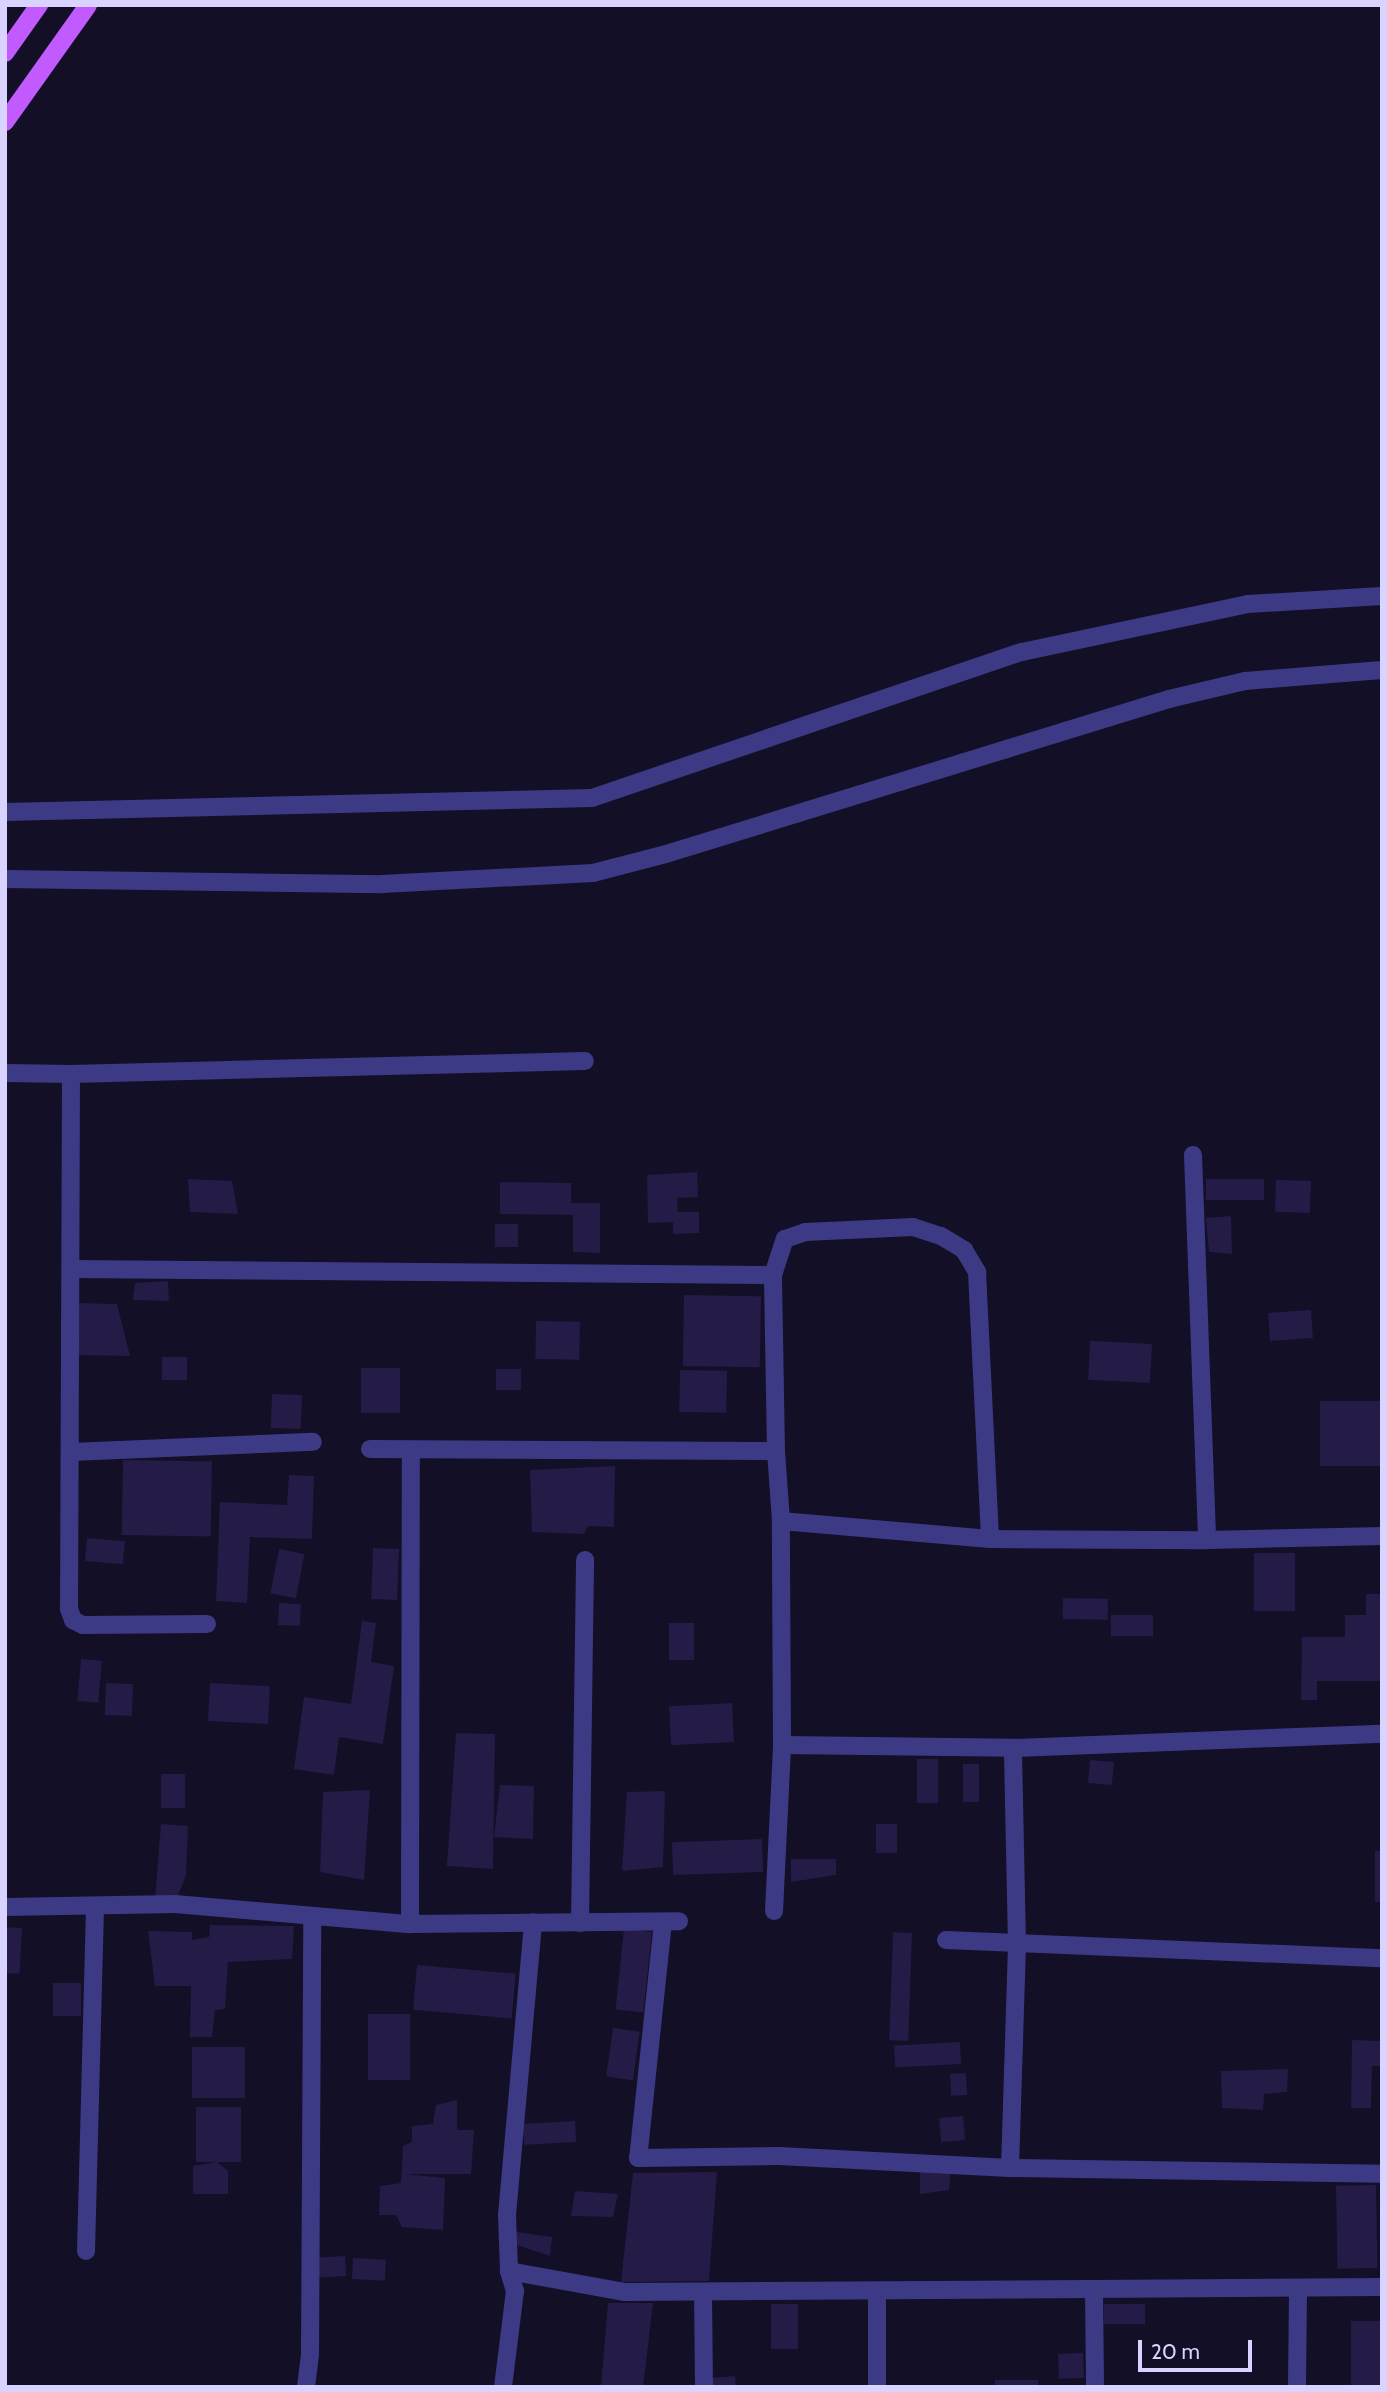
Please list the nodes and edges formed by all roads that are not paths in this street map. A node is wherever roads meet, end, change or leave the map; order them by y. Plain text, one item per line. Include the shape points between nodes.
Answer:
1 (39, 5) edge
2 (88, 5) edge
3 (5, 53) edge
4 (5, 122) edge
5 (1382, 596) edge
6 (1382, 670) edge
7 (5, 812) edge
8 (5, 879) edge
9 (585, 1061) dead end
10 (5, 1073) edge
11 (71, 1074) junction
12 (1193, 1155) dead end
13 (71, 1269) junction
14 (773, 1275) junction
15 (313, 1442) dead end
16 (370, 1449) dead end
17 (411, 1451) junction
18 (776, 1451) junction
19 (71, 1452) junction
20 (780, 1521) junction
21 (1382, 1536) edge
22 (990, 1539) junction
23 (1207, 1540) junction
24 (585, 1560) dead end
25 (207, 1624) dead end
26 (1382, 1734) edge
27 (782, 1745) junction
28 (1013, 1748) junction
29 (94, 1906) junction
30 (5, 1908) edge
31 (774, 1911) dead end
32 (312, 1917) junction
33 (533, 1922) junction
34 (580, 1923) junction
35 (410, 1924) junction
36 (946, 1940) dead end
37 (1017, 1944) junction
38 (1382, 1958) edge
39 (1010, 2168) junction
40 (1382, 2174) edge
41 (86, 2251) dead end
42 (509, 2271) junction
43 (1382, 2287) edge
44 (1298, 2288) junction
45 (1094, 2290) junction
46 (703, 2292) junction
47 (877, 2293) junction
48 (306, 2387) edge
49 (503, 2387) edge
50 (704, 2387) edge
51 (877, 2387) edge
52 (1095, 2387) edge
53 (1297, 2387) edge

1 - 3 main road
2 - 4 main road
5 - 7 street via 1248,604 1021,652 592,798
6 - 8 street via 1245,681 1169,699 593,873 382,884
9 - 11 street
10 - 11 street
11 - 13 street
12 - 23 street
13 - 14 street
13 - 19 street
14 - 18 street
14 - 22 street via 785,1239 805,1232 913,1227 964,1250 977,1272
15 - 19 street
16 - 17 street
17 - 18 street
17 - 35 street
18 - 20 street
19 - 25 street via 69,1609 73,1620 83,1625
20 - 22 street
20 - 27 street
21 - 23 street
22 - 23 street
24 - 34 street
26 - 28 street
27 - 28 street
27 - 31 street
28 - 37 street
29 - 30 street
29 - 32 street via 175,1904
29 - 41 street
32 - 35 street
32 - 48 street via 310,2354
33 - 34 street
33 - 35 street
33 - 42 street via 507,2215
34 - 39 street via 671,1922 638,2158 779,2156
36 - 37 street
37 - 38 street
37 - 39 street
39 - 40 street
42 - 46 street via 625,2292
42 - 49 street via 513,2320
43 - 44 street
44 - 45 street
44 - 53 street
45 - 47 street
45 - 52 street
46 - 47 street
46 - 50 street
47 - 51 street

